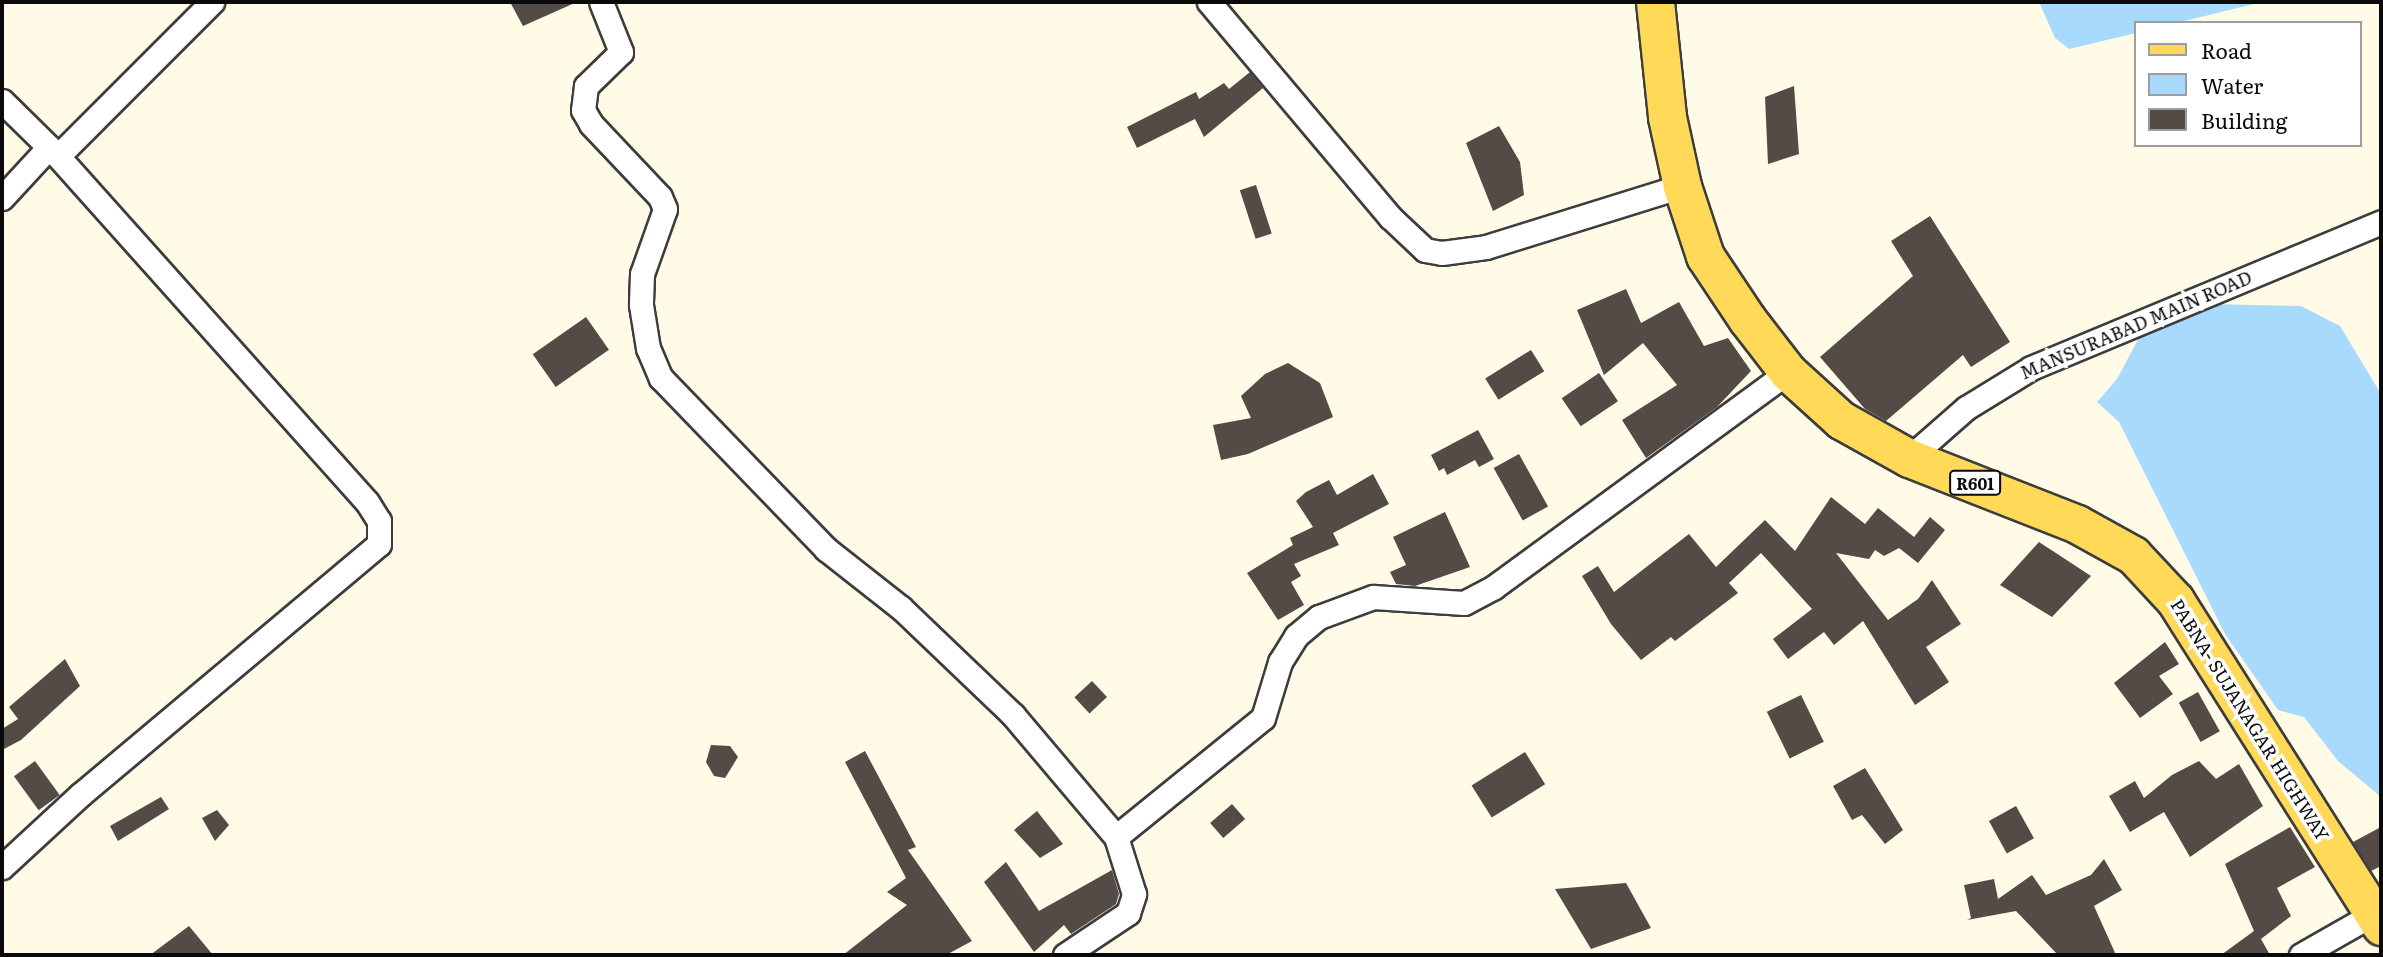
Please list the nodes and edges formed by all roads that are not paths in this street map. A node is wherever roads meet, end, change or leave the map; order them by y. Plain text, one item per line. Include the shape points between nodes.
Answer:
1 (212, 2) edge
2 (601, 2) edge
3 (1209, 2) edge
4 (1655, 2) edge
5 (2, 101) edge
6 (53, 151) junction
7 (1682, 186) junction
8 (2, 198) edge
9 (2381, 222) edge
10 (1788, 372) junction
11 (1909, 458) junction
12 (1116, 837) junction
13 (2, 867) edge
14 (2376, 907) edge
15 (1065, 955) edge
16 (2301, 955) edge

1 - 6 street
2 - 12 street via 621,52 586,86 583,110 660,197 664,209 642,274 641,305 648,348 661,379 826,549 901,608 1013,715
3 - 7 street via 1390,217 1425,250 1486,247
4 - 7 main road, PABNA- SUJANAGAR HIGHWAY / R601 via 1667,117
5 - 6 street
6 - 8 street
6 - 13 street via 367,502 379,521 379,544 80,795
7 - 10 main road, PABNA- SUJANAGAR HIGHWAY / R601 via 1705,256
9 - 11 street, MANSURABAD MAIN ROAD via 2031,368 1966,408
10 - 11 main road, PABNA- SUJANAGAR HIGHWAY / R601 via 1841,420
10 - 12 street via 1464,603 1373,597 1319,617 1296,636 1280,662 1263,718
11 - 14 main road, PABNA- SUJANAGAR HIGHWAY / R601 via 2077,524 2133,555 2175,600
12 - 15 street via 1134,894 1128,913
14 - 16 street

